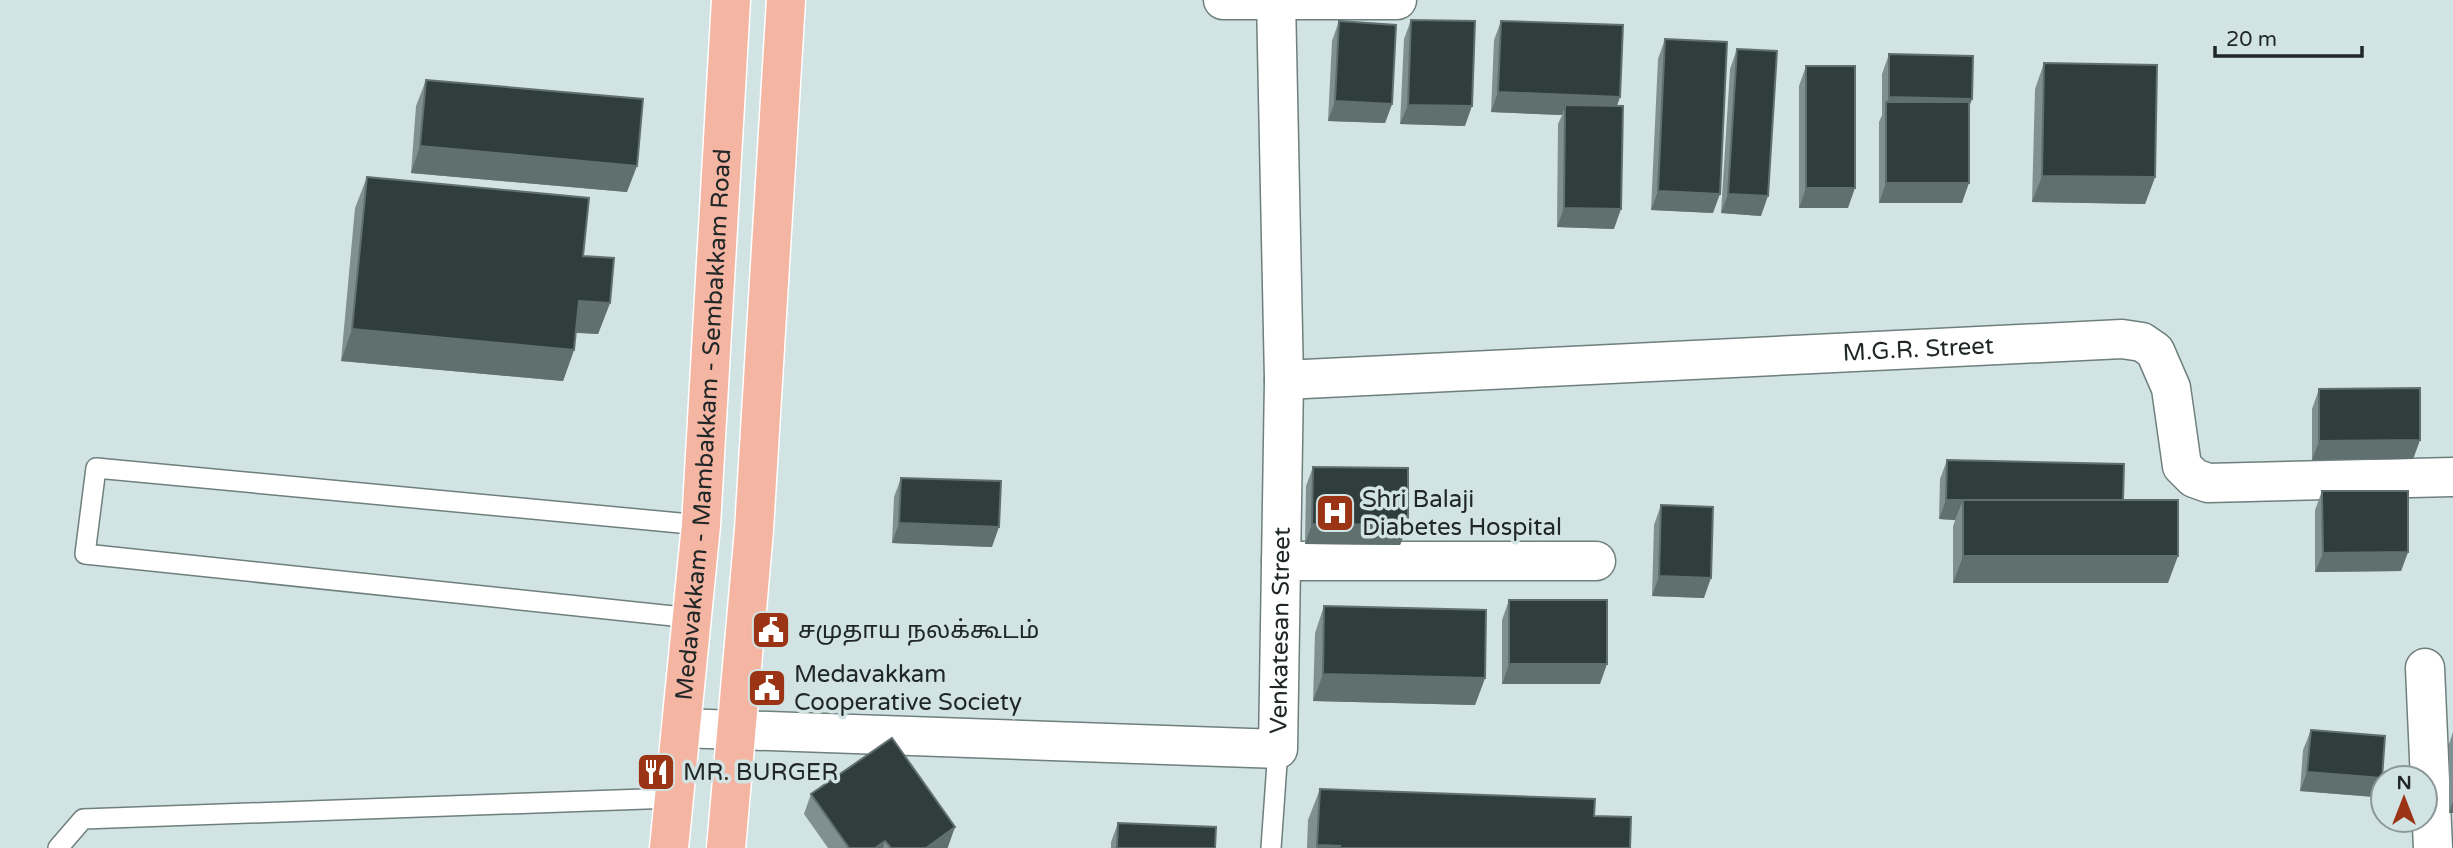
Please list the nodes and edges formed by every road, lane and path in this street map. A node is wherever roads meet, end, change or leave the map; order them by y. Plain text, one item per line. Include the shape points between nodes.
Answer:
1 (732, 0) edge
2 (786, 0) edge
3 (1223, 0) edge
4 (1397, 0) edge
5 (1276, 1) edge
6 (1284, 380) junction
7 (2453, 477) edge
8 (701, 525) junction
9 (1281, 561) junction
10 (1596, 561) dead end
11 (692, 618) junction
12 (2425, 668) dead end
13 (681, 728) junction
14 (737, 730) junction
15 (1279, 749) junction
16 (673, 798) junction
17 (58, 848) edge
18 (668, 848) edge
19 (726, 848) edge
20 (1271, 848) edge
21 (2433, 848) edge

1 - 8 main road, Medavakkam - Mambakkam - Sembakkam Road
2 - 14 main road via 754,530
3 - 5 street
4 - 5 street
5 - 6 street, Venkatesan Street
6 - 7 street, M.G.R. Street via 2122,339 2142,342 2155,351 2171,388 2182,466 2194,478 2208,483
6 - 9 street, Venkatesan Street
8 - 11 main road, Medavakkam - Mambakkam - Sembakkam Road
8 - 11 lane via 96,468 85,554
9 - 10 street
9 - 15 street, Venkatesan Street
11 - 13 main road, Medavakkam - Mambakkam - Sembakkam Road
12 - 21 street
13 - 14 street, Venkatesan Street
13 - 16 main road, Medavakkam - Mambakkam - Sembakkam Road
14 - 15 street, Venkatesan Street
14 - 19 main road
15 - 20 lane
16 - 17 lane via 83,819
16 - 18 main road, Medavakkam - Mambakkam - Sembakkam Road

